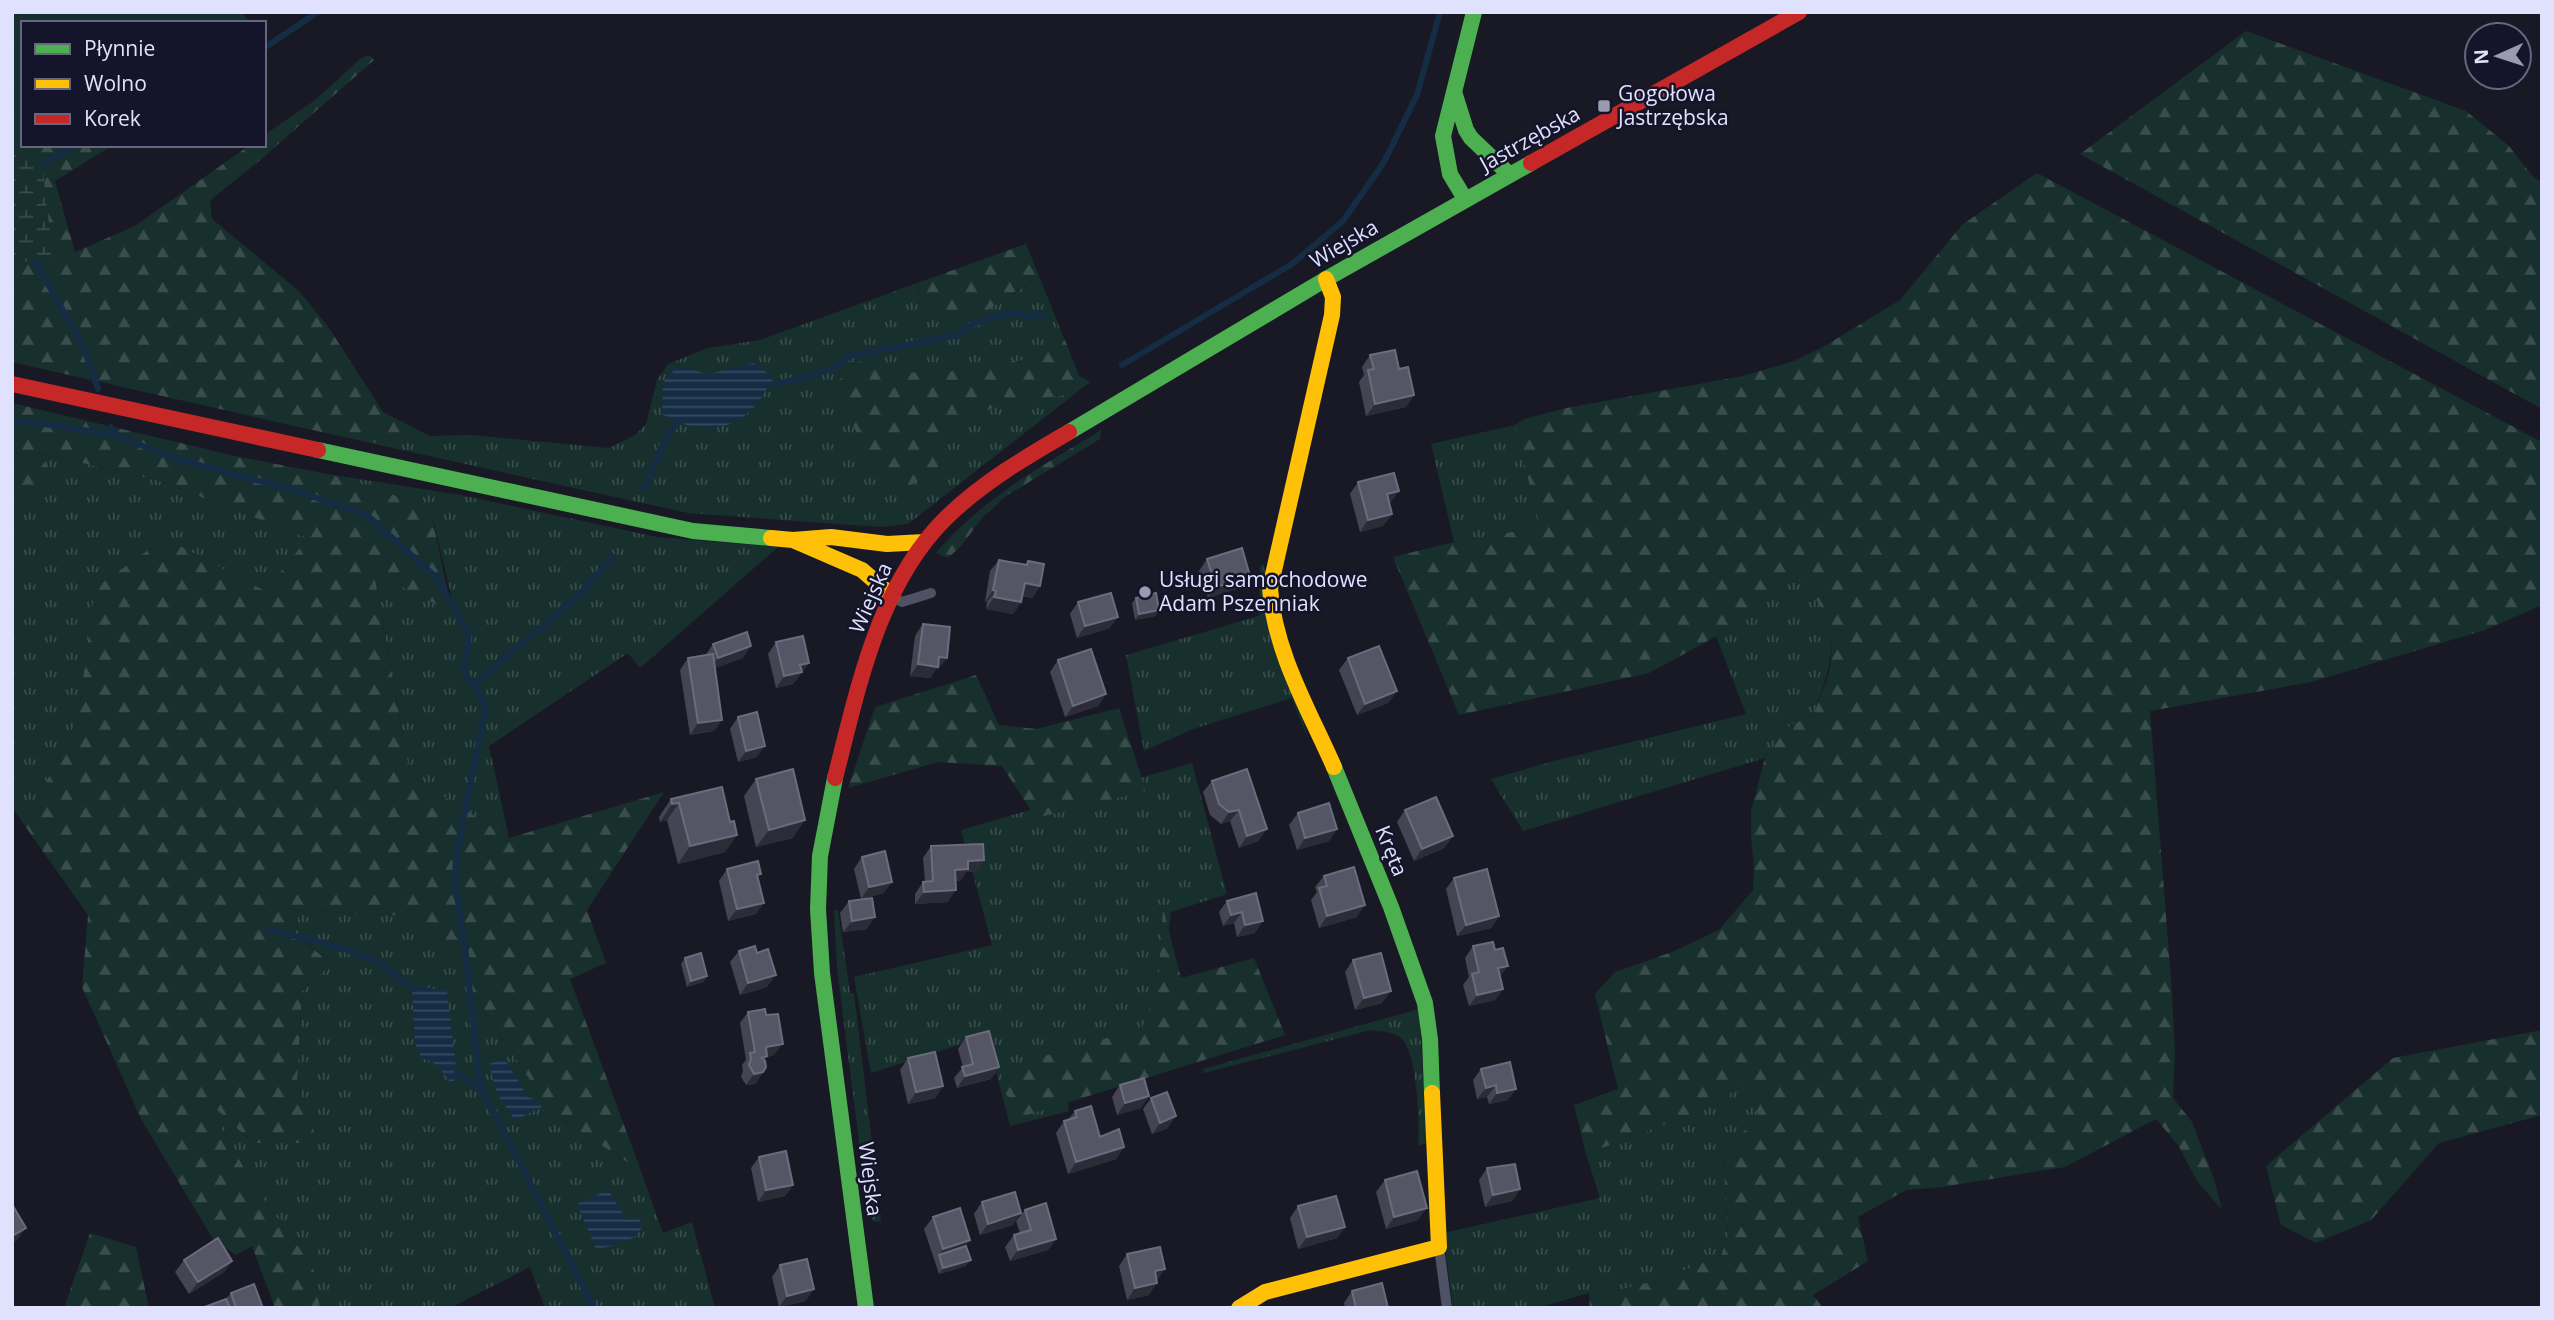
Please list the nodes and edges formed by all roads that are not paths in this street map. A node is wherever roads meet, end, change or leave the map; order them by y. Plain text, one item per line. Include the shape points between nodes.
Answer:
1 (1474, 12) edge
2 (1798, 12) edge
3 (1454, 95) junction
4 (1509, 174) junction
5 (1465, 199) junction
6 (1325, 279) junction
7 (12, 384) edge
8 (793, 540) junction
9 (924, 542) junction
10 (931, 593) dead end
11 (892, 596) junction
12 (1439, 1247) junction
13 (866, 1308) edge
14 (1238, 1308) edge
15 (1447, 1308) edge

1 - 3 street
2 - 4 street, Jastrzębska
3 - 4 street via 1465,130
3 - 5 street via 1443,136 1450,174
4 - 5 street, Jastrzębska
5 - 6 street, Wiejska
6 - 9 street, Wiejska via 1013,465 969,497
6 - 12 street, Kręta via 1333,297 1332,315 1274,565 1271,604 1289,667 1396,919 1425,1003
7 - 8 street via 671,527
8 - 9 street via 831,537 887,544
8 - 11 street via 862,570
9 - 11 street, Wiejska
10 - 11 lane via 902,602
11 - 13 street, Wiejska via 845,739 823,832 818,881 822,973
12 - 14 street via 1265,1292
12 - 15 lane

